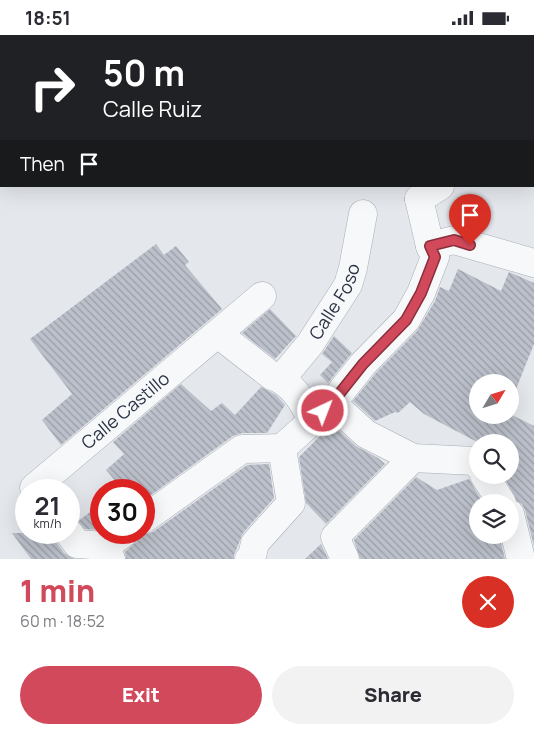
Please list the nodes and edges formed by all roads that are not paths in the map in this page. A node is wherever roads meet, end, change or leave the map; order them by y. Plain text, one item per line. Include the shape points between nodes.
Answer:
1 (428, 191) edge
2 (363, 214) dead end
3 (430, 246) junction
4 (534, 263) edge
5 (262, 296) dead end
6 (218, 334) junction
7 (282, 379) junction
8 (323, 411) junction
9 (282, 449) junction
10 (412, 458) junction
11 (469, 461) edge
12 (47, 479) edge
13 (155, 511) edge
14 (77, 544) edge
15 (517, 544) edge
16 (114, 546) edge
17 (252, 558) edge
18 (345, 559) edge
19 (521, 559) edge

1 - 3 street
2 - 7 street, Calle Foso via 348,285 310,344
3 - 4 street via 454,240
3 - 8 street via 435,257 406,320
5 - 6 street, Calle Castillo
6 - 7 street
6 - 12 street, Calle Castillo
7 - 8 street via 301,398
8 - 9 street
8 - 10 street
9 - 13 street via 242,449
9 - 17 street via 291,503 254,543
10 - 11 street
10 - 18 street via 335,537
14 - 16 street
15 - 19 street

